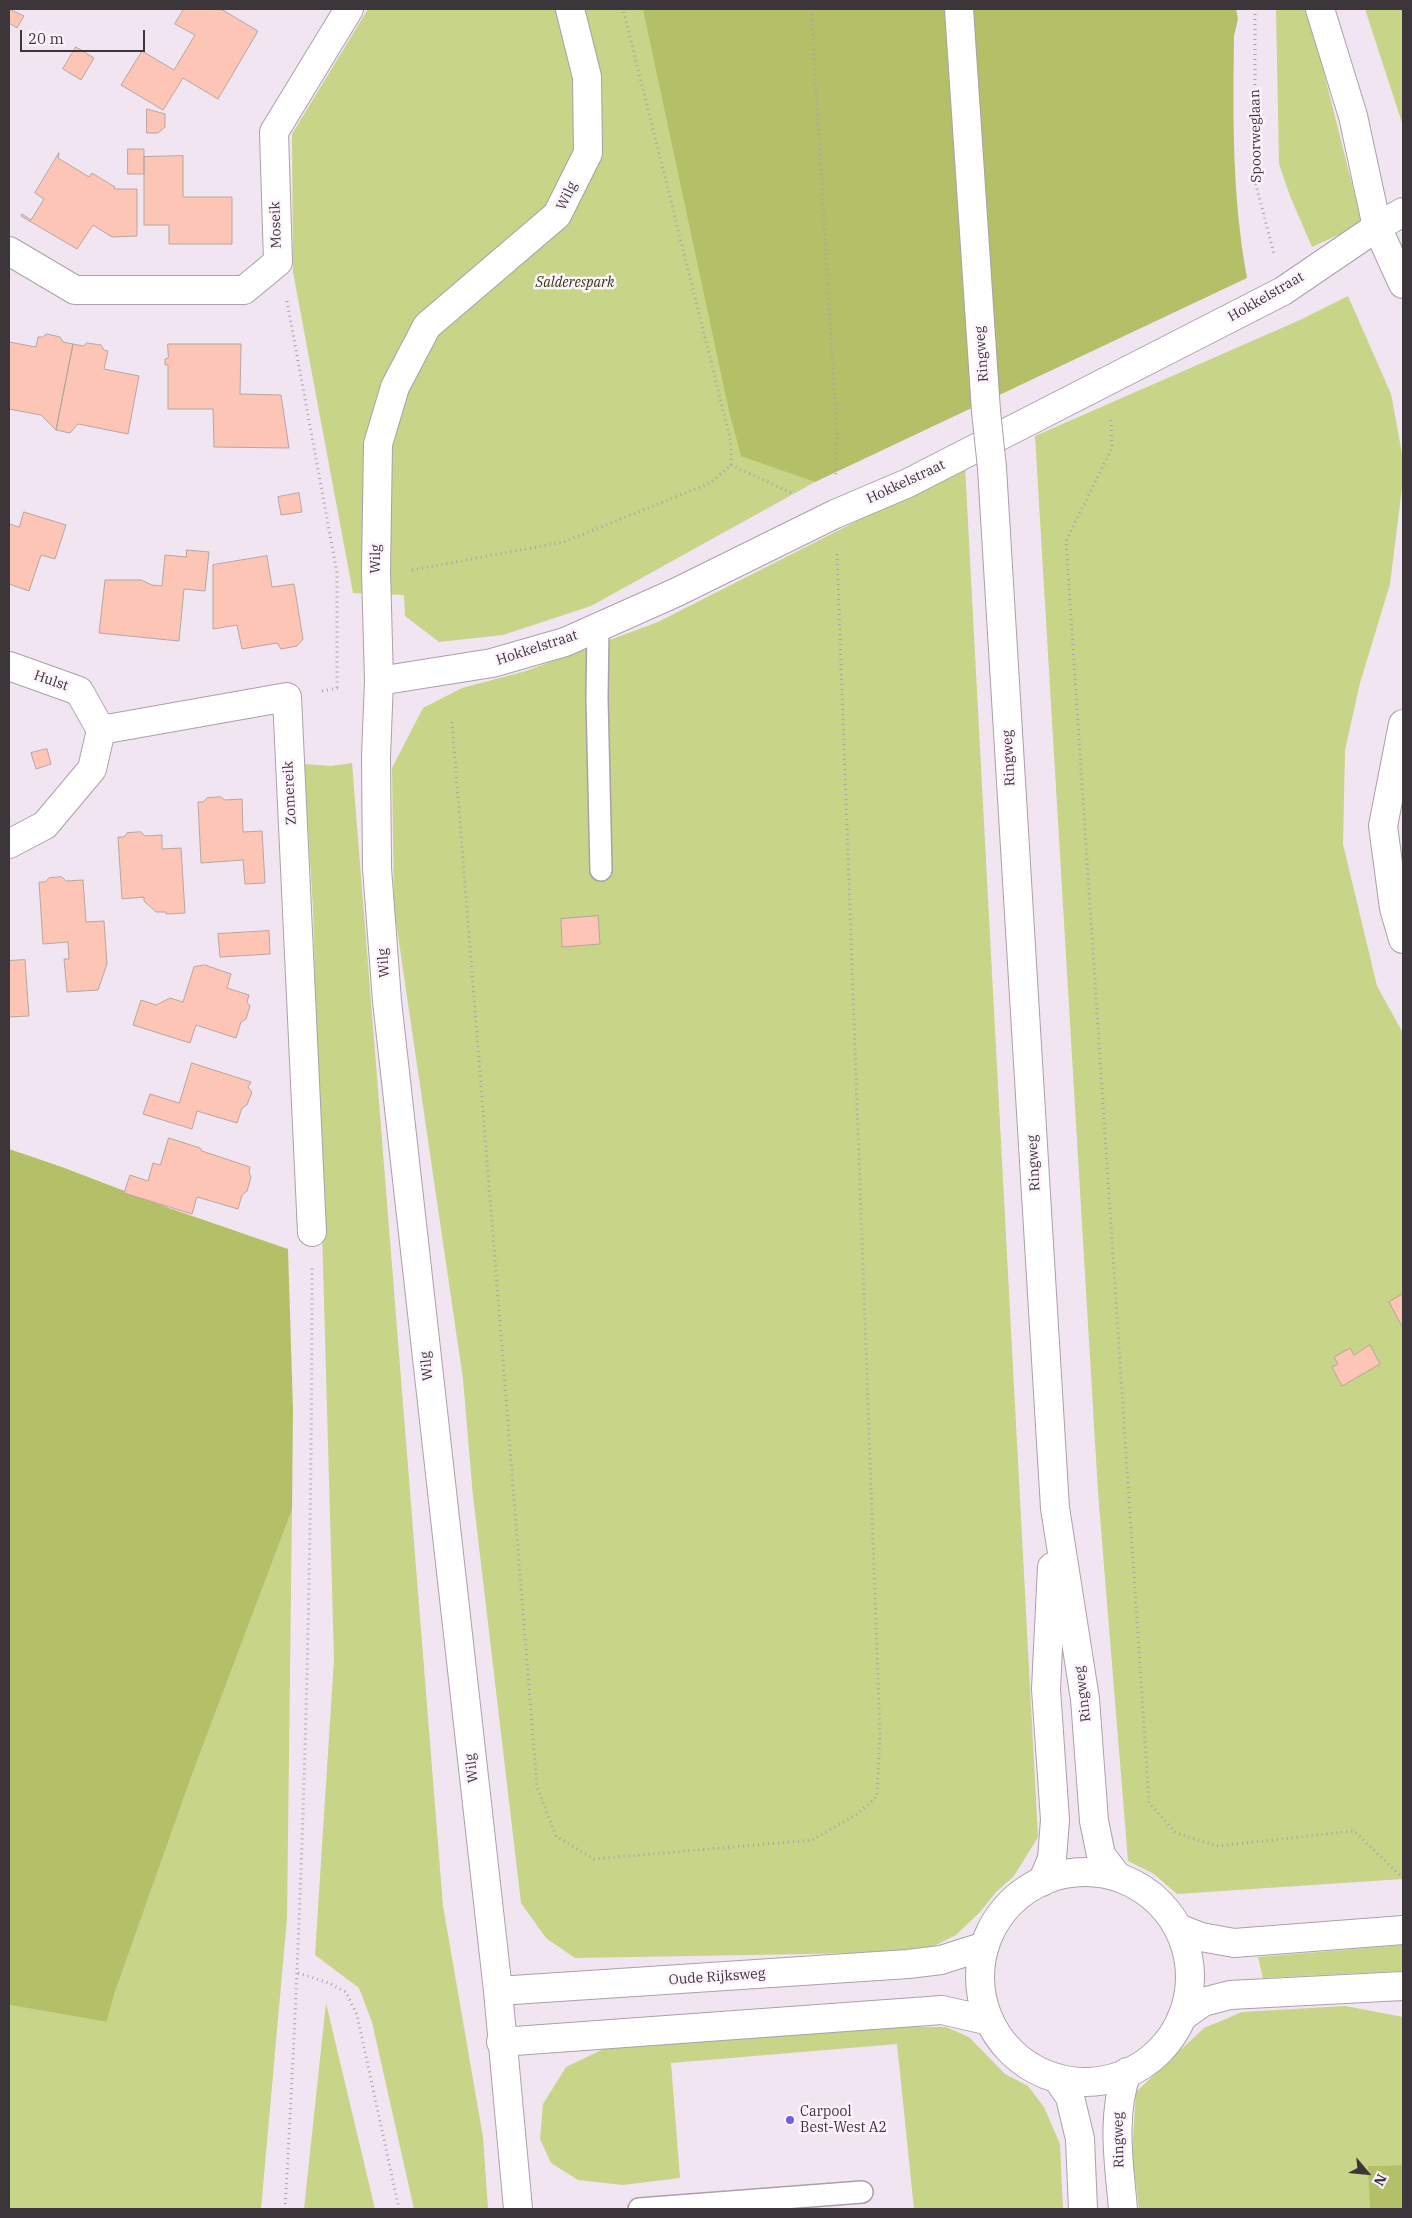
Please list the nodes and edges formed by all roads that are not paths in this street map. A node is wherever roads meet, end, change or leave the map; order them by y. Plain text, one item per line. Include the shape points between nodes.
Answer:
1 (349, 9) edge
2 (570, 9) edge
3 (959, 9) edge
4 (1320, 9) edge
5 (1403, 212) edge
6 (1377, 227) junction
7 (9, 251) edge
8 (1403, 284) edge
9 (598, 627) junction
10 (9, 666) edge
11 (379, 681) junction
12 (1403, 724) edge
13 (101, 730) junction
14 (1400, 762) edge
15 (9, 844) edge
16 (601, 870) dead end
17 (1403, 939) edge
18 (312, 1232) road end
19 (1055, 1508) junction
20 (1117, 1876) junction
21 (1042, 1882) junction
22 (1178, 1928) junction
23 (1403, 1930) edge
24 (985, 1946) junction
25 (1403, 1986) edge
26 (498, 1991) junction
27 (1182, 2018) junction
28 (990, 2021) junction
29 (501, 2042) junction
30 (1127, 2072) junction
31 (1057, 2078) junction
32 (862, 2192) dead end
33 (518, 2209) edge
34 (639, 2209) edge
35 (1083, 2209) edge
36 (1122, 2209) edge

1 - 7 main road, Moseik via 274,132 278,262 244,290 75,290
2 - 11 main road, Wilg via 587,77 588,153 557,215 428,326 395,386 378,444 376,571
3 - 19 main road, Ringweg, bridge via 992,468
4 - 6 main road via 1353,116
5 - 6 main road, Hokkelstraat
6 - 8 main road
6 - 9 main road, Hokkelstraat via 1283,291 1095,388 908,483 835,514
9 - 11 main road, Hokkelstraat via 565,642 492,663
9 - 16 lane
10 - 13 main road, Hulst via 78,691
11 - 26 main road, Wilg via 377,868 387,1001
12 - 14 main road
13 - 15 main road via 92,769 45,825
13 - 18 main road, Zomereik via 287,697
14 - 17 main road via 1383,826 1394,908
19 - 20 main road, Ringweg via 1085,1700 1094,1821 1101,1855
19 - 21 main road, Ringweg via 1046,1689 1056,1820 1052,1859
20 - 21 main road via 1092,1871 1068,1872
20 - 22 main road via 1138,1886 1162,1906
21 - 24 main road via 1012,1902 994,1924
22 - 23 main road via 1201,1937 1234,1943
22 - 27 main road via 1187,1958 1189,1987
24 - 26 main road, Oude Rijksweg via 941,1960 908,1964
24 - 28 main road via 979,1972 980,1996
25 - 27 main road via 1230,1995 1203,2002
26 - 29 main road
27 - 30 main road via 1168,2042 1147,2062
28 - 29 main road via 971,2015 933,2011
28 - 31 main road via 999,2037 1017,2055
29 - 33 main road
30 - 31 main road via 1099,2081 1077,2083
30 - 36 main road, Ringweg via 1120,2092 1117,2131
31 - 35 main road via 1070,2097 1080,2139
32 - 34 lane

